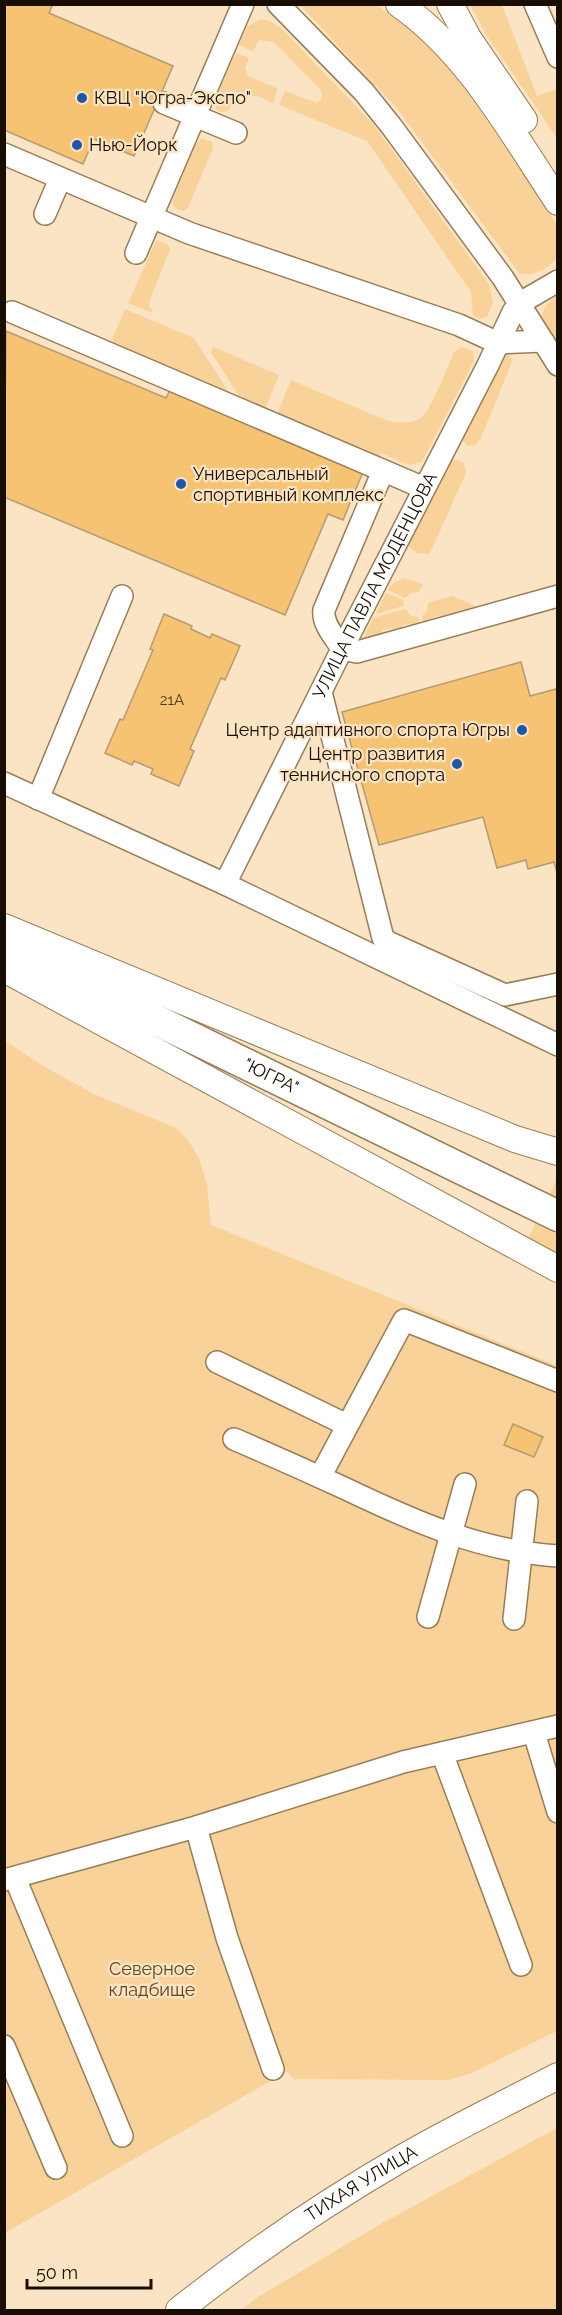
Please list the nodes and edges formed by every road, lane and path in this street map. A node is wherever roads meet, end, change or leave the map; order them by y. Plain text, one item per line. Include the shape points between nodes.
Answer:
1 (243, 4) edge
2 (278, 4) edge
3 (399, 4) edge
4 (450, 4) edge
5 (535, 4) edge
6 (558, 57) edge
7 (164, 103) dead end
8 (195, 116) junction
9 (236, 133) dead end
10 (4, 154) edge
11 (558, 170) edge
12 (60, 178) junction
13 (558, 202) edge
14 (45, 214) dead end
15 (152, 217) junction
16 (136, 253) dead end
17 (558, 281) edge
18 (520, 303) junction
19 (12, 312) dead end
20 (533, 341) junction
21 (498, 343) junction
22 (558, 365) edge
23 (383, 471) junction
24 (424, 488) junction
25 (123, 596) dead end
26 (558, 596) edge
27 (342, 649) junction
28 (321, 692) junction
29 (295, 743) junction
30 (334, 747) junction
31 (4, 783) edge
32 (38, 799) junction
33 (225, 884) junction
34 (4, 927) edge
35 (4, 946) edge
36 (4, 969) edge
37 (558, 984) edge
38 (558, 1045) edge
39 (558, 1152) edge
40 (547, 1211) edge
41 (558, 1269) edge
42 (217, 1362) dead end
43 (558, 1381) edge
44 (347, 1425) junction
45 (234, 1439) dead end
46 (320, 1477) junction
47 (465, 1484) dead end
48 (527, 1501) dead end
49 (451, 1535) junction
50 (521, 1552) junction
51 (558, 1556) edge
52 (428, 1617) dead end
53 (514, 1619) dead end
54 (558, 1726) edge
55 (534, 1733) junction
56 (442, 1753) junction
57 (558, 1812) edge
58 (196, 1827) junction
59 (10, 1879) edge
60 (521, 1965) dead end
61 (4, 2046) edge
62 (273, 2069) dead end
63 (558, 2076) edge
64 (122, 2136) dead end
65 (56, 2168) dead end
66 (179, 2310) edge

1 - 8 street
2 - 18 street via 375,105
3 - 13 main road via 430,28 466,68
4 - 11 main road via 468,38
5 - 6 street
7 - 8 street
8 - 9 street
8 - 15 street
10 - 12 street
12 - 14 street
12 - 15 street
15 - 16 street
15 - 21 street
17 - 18 street, УЛИЦА ПАВЛА МОДЕНЦОВА
18 - 20 street
18 - 21 street, УЛИЦА ПАВЛА МОДЕНЦОВА
19 - 23 street
20 - 21 street
20 - 22 street
21 - 24 street, УЛИЦА ПАВЛА МОДЕНЦОВА
23 - 24 street
23 - 27 street via 324,610 326,623
24 - 27 street, УЛИЦА ПАВЛА МОДЕНЦОВА
25 - 32 street
26 - 27 street via 357,652
27 - 28 street, УЛИЦА ПАВЛА МОДЕНЦОВА
28 - 29 street, УЛИЦА ПАВЛА МОДЕНЦОВА
28 - 30 street
29 - 30 street via 316,737
29 - 33 street, УЛИЦА ПАВЛА МОДЕНЦОВА
30 - 37 street via 383,938 505,995
31 - 32 street
32 - 33 street
33 - 38 street
34 - 39 main road via 515,1139
35 - 40 highway, "ЮГРА"
36 - 41 main road
42 - 44 street
43 - 44 street via 404,1320
44 - 46 street
45 - 46 street
46 - 49 street
47 - 49 street
48 - 50 street
49 - 50 street
49 - 52 street
50 - 51 street
50 - 53 street
54 - 55 street
55 - 56 street
55 - 57 street
56 - 58 street
56 - 60 street
58 - 59 street
58 - 62 street via 227,1938
59 - 64 street
61 - 65 street
63 - 66 main road, ТИХАЯ УЛИЦА via 342,2194

